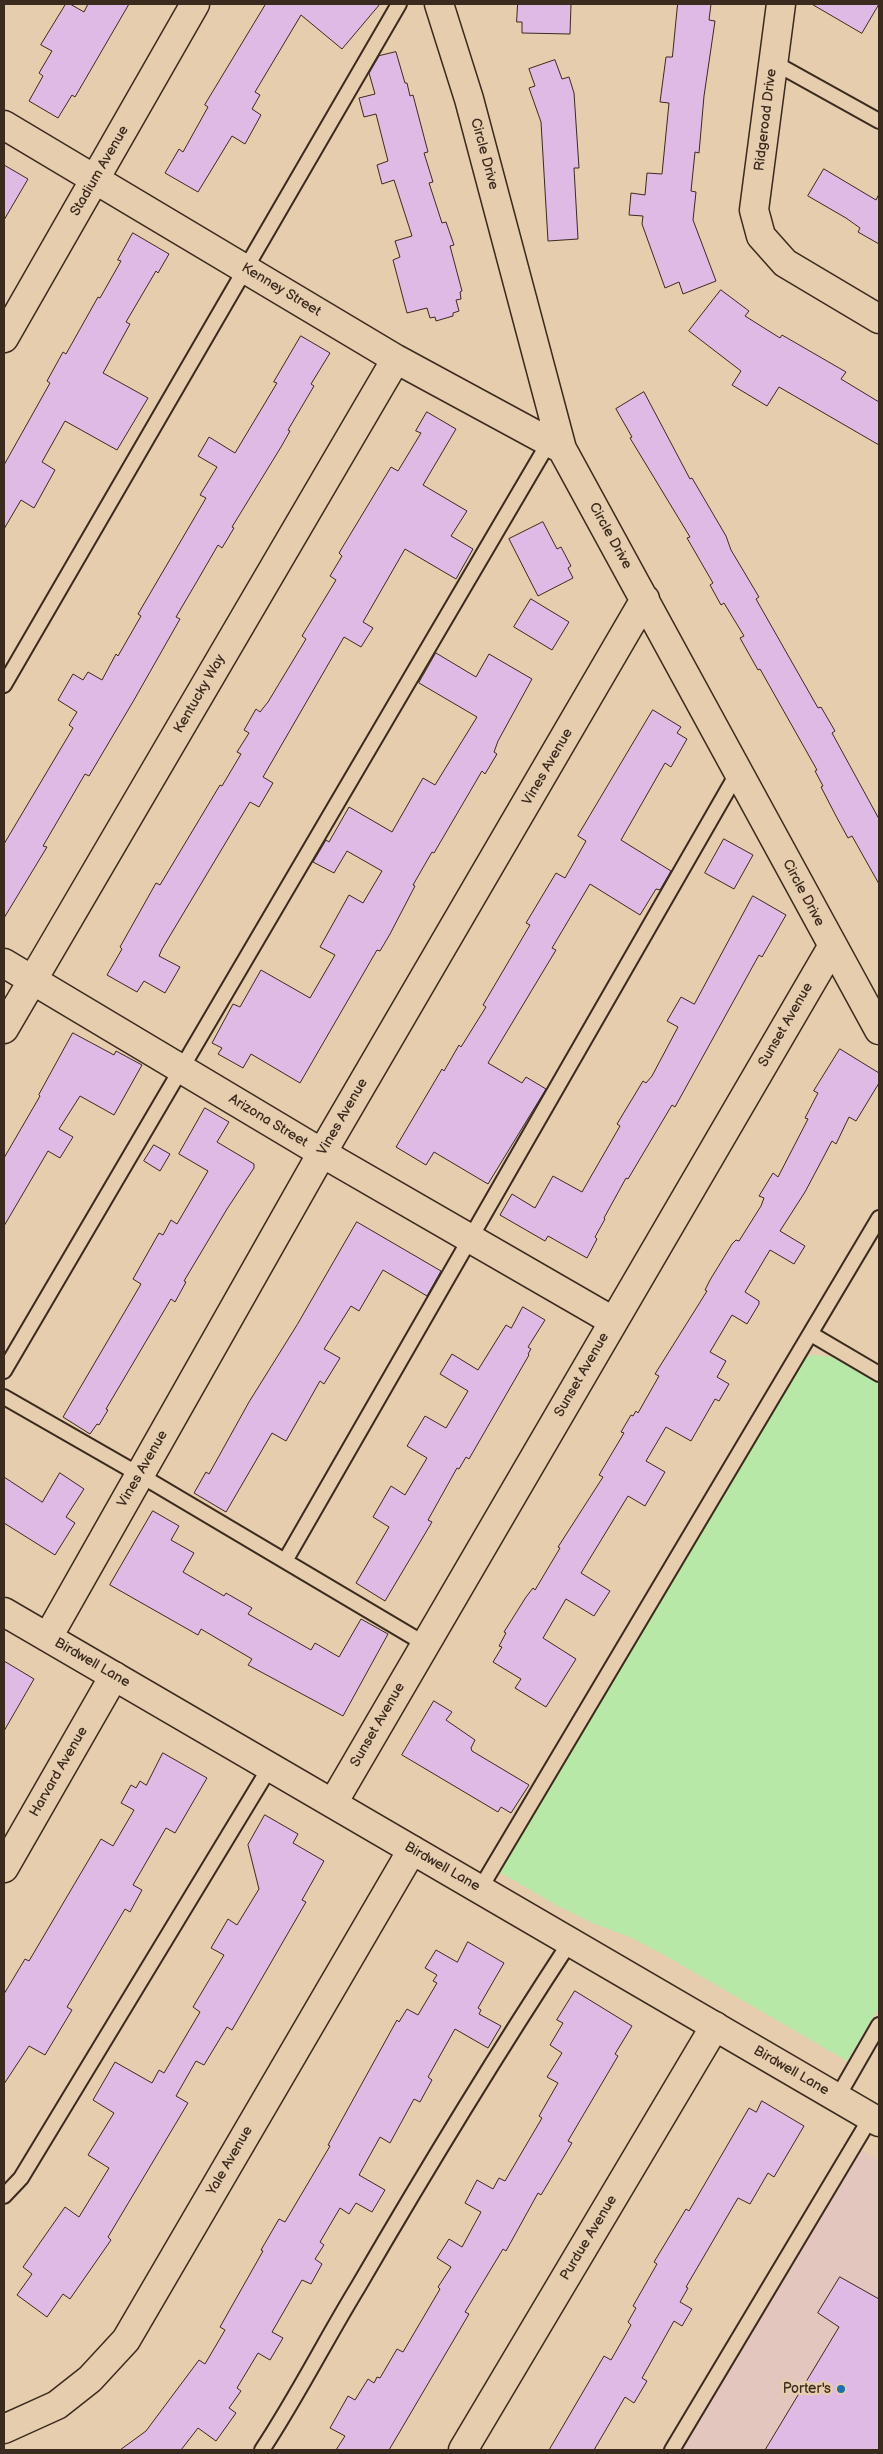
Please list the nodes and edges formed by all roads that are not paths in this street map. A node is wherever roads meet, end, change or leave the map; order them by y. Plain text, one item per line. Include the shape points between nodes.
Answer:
1 (195, 4) edge
2 (399, 4) edge
3 (439, 4) edge
4 (781, 4) edge
5 (774, 62) junction
6 (879, 121) edge
7 (4, 125) edge
8 (96, 178) junction
9 (245, 268) junction
10 (879, 319) edge
11 (4, 338) edge
12 (396, 359) junction
13 (556, 446) junction
14 (645, 599) junction
15 (4, 685) edge
16 (738, 772) junction
17 (832, 947) junction
18 (4, 964) edge
19 (32, 980) junction
20 (4, 1029) edge
21 (879, 1030) edge
22 (181, 1069) junction
23 (322, 1153) junction
24 (879, 1218) edge
25 (470, 1238) junction
26 (613, 1321) junction
27 (810, 1334) junction
28 (4, 1371) edge
29 (879, 1374) edge
30 (4, 1397) edge
31 (140, 1475) junction
32 (285, 1561) junction
33 (4, 1612) edge
34 (48, 1637) junction
35 (425, 1644) junction
36 (114, 1676) junction
37 (270, 1767) junction
38 (332, 1803) junction
39 (412, 1850) junction
40 (4, 1868) edge
41 (480, 1889) junction
42 (570, 1942) junction
43 (879, 2025) edge
44 (715, 2026) junction
45 (837, 2098) junction
46 (875, 2120) edge
47 (4, 2196) edge
48 (4, 2429) edge
49 (262, 2450) edge
50 (463, 2450) edge
51 (672, 2450) edge

1 - 8 street, Stadium Avenue
2 - 9 lane
3 - 13 street, Circle Drive via 469,99
4 - 5 street, Ridgeroad Drive
5 - 6 lane
5 - 10 street, Ridgeroad Drive via 754,210 761,236 785,263
7 - 8 street, Kenney Street
8 - 9 street, Kenney Street
8 - 11 street, Stadium Avenue
9 - 12 street, Kenney Street
9 - 15 lane
12 - 13 street, Kenney Street
12 - 19 street, Kentucky Way
13 - 14 street, Circle Drive
13 - 22 lane
14 - 16 street, Circle Drive
14 - 23 street, Vines Avenue
16 - 17 street, Circle Drive
16 - 25 lane
17 - 21 street, Circle Drive
17 - 26 street, Sunset Avenue
18 - 19 street, Arizona Street
19 - 20 street, Kentucky Way
19 - 22 street, Arizona Street
22 - 23 street, Arizona Street
22 - 28 lane
23 - 25 street, Arizona Street
23 - 31 street, Vines Avenue
24 - 27 lane
25 - 26 street, Arizona Street
25 - 32 lane
26 - 35 street, Sunset Avenue
27 - 29 lane
27 - 41 lane
30 - 31 lane
31 - 32 lane
31 - 34 street, Vines Avenue
32 - 35 lane
33 - 34 street, Birdwell Lane
34 - 36 street, Birdwell Lane
35 - 38 street, Sunset Avenue
36 - 37 street, Birdwell Lane
36 - 40 street, Harvard Avenue
37 - 38 street, Birdwell Lane
37 - 47 lane via 21,2178
38 - 39 street, Birdwell Lane
39 - 41 street, Birdwell Lane
39 - 48 street, Yale Avenue via 126,2340 90,2379 57,2405
41 - 42 street, Birdwell Lane
42 - 44 street, Birdwell Lane
42 - 49 lane via 431,2163 289,2410
43 - 45 lane
44 - 45 street, Birdwell Lane
44 - 50 street, Purdue Avenue
45 - 46 street, Birdwell Lane
46 - 51 lane

